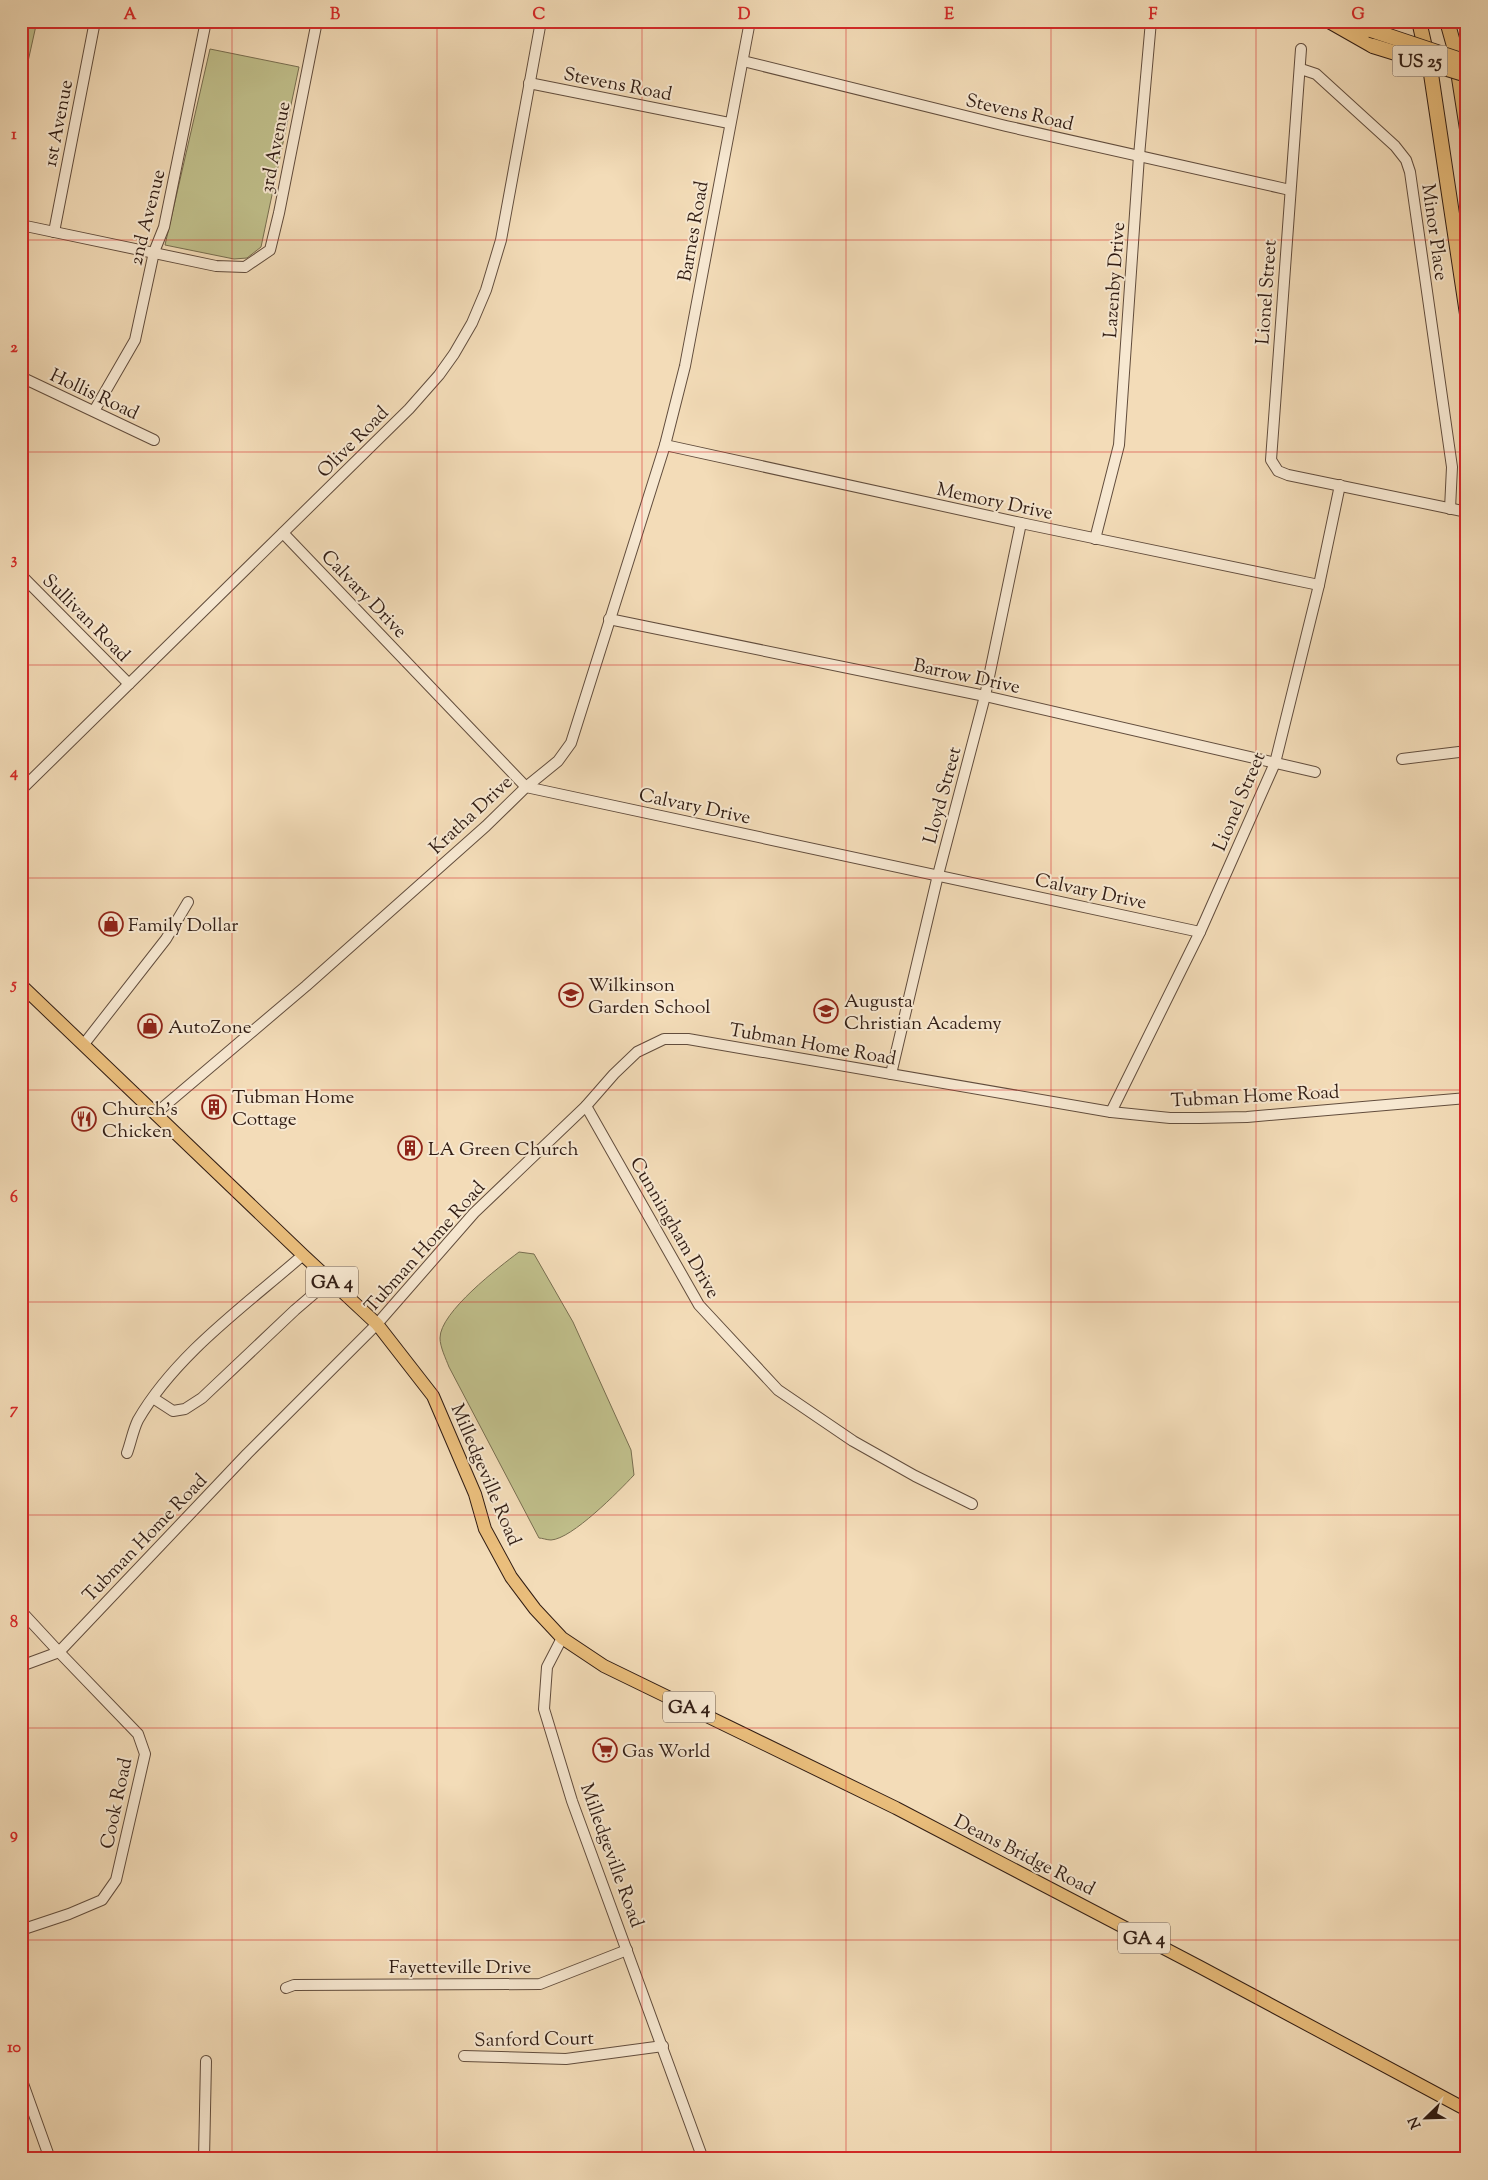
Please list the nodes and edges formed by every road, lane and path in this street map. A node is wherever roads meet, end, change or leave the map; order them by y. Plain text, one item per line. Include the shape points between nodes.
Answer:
1 (95, 21) edge
2 (206, 21) edge
3 (316, 21) edge
4 (541, 21) edge
5 (750, 21) edge
6 (1151, 21) edge
7 (1329, 21) edge
8 (1354, 21) edge
9 (1419, 21) edge
10 (1448, 21) edge
11 (1301, 49) dead end
12 (743, 61) junction
13 (1467, 62) edge
14 (1301, 70) junction
15 (1467, 76) edge
16 (530, 84) junction
17 (729, 123) junction
18 (1467, 129) edge
19 (1139, 156) junction
20 (1290, 190) junction
21 (21, 225) edge
22 (54, 232) junction
23 (154, 252) junction
24 (1467, 314) edge
25 (21, 377) edge
26 (94, 411) junction
27 (154, 440) dead end
28 (665, 446) junction
29 (1340, 485) junction
30 (1450, 509) junction
31 (1467, 512) edge
32 (1021, 523) junction
33 (283, 533) junction
34 (1095, 539) junction
35 (21, 575) edge
36 (1319, 585) junction
37 (609, 620) junction
38 (129, 684) junction
39 (985, 696) junction
40 (1467, 751) edge
41 (1402, 759) dead end
42 (1275, 763) junction
43 (1315, 772) dead end
44 (526, 786) junction
45 (21, 790) edge
46 (938, 875) junction
47 (188, 902) dead end
48 (1200, 932) junction
49 (21, 985) edge
50 (84, 1044) junction
51 (891, 1074) junction
52 (1467, 1098) edge
53 (586, 1106) junction
54 (1112, 1112) junction
55 (155, 1114) junction
56 (303, 1255) junction
57 (330, 1280) junction
58 (377, 1324) junction
59 (153, 1398) junction
60 (127, 1453) dead end
61 (972, 1504) dead end
62 (21, 1611) edge
63 (562, 1638) junction
64 (59, 1652) junction
65 (21, 1666) edge
66 (21, 1930) edge
67 (628, 1950) junction
68 (286, 1988) dead end
69 (663, 2046) junction
70 (464, 2056) dead end
71 (206, 2061) dead end
72 (21, 2078) edge
73 (1467, 2110) edge
74 (50, 2159) edge
75 (204, 2159) edge
76 (703, 2159) edge

1 - 22 street, 1st Avenue
2 - 23 street, 2nd Avenue via 164,227
3 - 23 street, 3rd Avenue via 270,250 245,267 216,266
4 - 16 street, Olive Road
5 - 12 street, Barnes Road
6 - 19 street, Lazenby Drive
7 - 15 highway, US 25, bridge via 1373,46
8 - 13 highway, bridge via 1371,30
9 - 24 highway
10 - 18 highway
11 - 14 street, Lionel Street
12 - 17 street, Barnes Road
12 - 19 street, Stevens Road
14 - 20 street, Lionel Street
14 - 30 street, Minor Place via 1316,74 1395,146 1406,160 1452,467
16 - 17 street, Stevens Road
16 - 33 street, Olive Road via 501,240 472,323 425,391
17 - 28 street, Barnes Road via 685,366
19 - 20 street, Stevens Road
19 - 34 street, Lazenby Drive via 1119,444
20 - 29 street, Lionel Street via 1271,460 1282,473
21 - 22 street
22 - 23 street
23 - 26 street, 2nd Avenue via 136,340
25 - 26 street, Hollis Road
26 - 27 street, Hollis Road
28 - 32 street, Memory Drive
28 - 37 street, Kratha Drive
29 - 30 street, Lionel Street
29 - 36 street, Lionel Street
30 - 31 street, Lionel Street
32 - 34 street, Memory Drive
32 - 39 street, Lloyd Street
33 - 38 street, Olive Road
33 - 44 street, Calvary Drive
34 - 36 street, Memory Drive
35 - 38 street, Sullivan Road
36 - 42 street, Lionel Street
37 - 39 street, Barrow Drive
37 - 44 street, Kratha Drive via 570,743 558,761
38 - 45 street, Olive Road
39 - 42 street, Barrow Drive
39 - 46 street, Lloyd Street
40 - 41 street
42 - 43 street, Barrow Drive
42 - 48 street, Lionel Street
44 - 46 street, Calvary Drive
44 - 55 street, Kratha Drive via 486,826 313,979
46 - 48 street, Calvary Drive
46 - 51 street, Lloyd Street
47 - 50 street via 166,939
48 - 54 street, Lionel Street
49 - 50 main road, Milledgeville Road / GA 4
50 - 55 main road, Milledgeville Road / GA 4
51 - 53 street, Tubman Home Road via 688,1039 664,1039 637,1052
51 - 54 street, Tubman Home Road
52 - 54 street, Tubman Home Road via 1257,1116 1170,1118
53 - 58 street, Tubman Home Road via 474,1213
53 - 61 street, Cunningham Drive via 699,1305 778,1390 852,1441
55 - 56 main road, Milledgeville Road / GA 4
56 - 57 main road, Milledgeville Road / GA 4
56 - 59 street via 207,1338 172,1372
57 - 58 main road, Milledgeville Road / GA 4
57 - 59 street via 185,1409 173,1411
58 - 63 main road, Milledgeville Road / GA 4 via 434,1396 475,1494 485,1528 512,1577
58 - 64 street, Tubman Home Road
59 - 60 street via 137,1422
62 - 64 street, Cook Road
63 - 67 street, Milledgeville Road via 547,1667 544,1709 572,1802
63 - 73 main road, Deans Bridge Road / GA 4 via 604,1666 896,1808
64 - 65 street, Tubman Home Road
64 - 66 street, Cook Road via 138,1734 145,1754 116,1880 102,1900
67 - 68 street, Fayetteville Drive via 540,1984 294,1985
67 - 69 street, Milledgeville Road
69 - 70 street, Sanford Court via 566,2059
69 - 76 street, Milledgeville Road
71 - 75 street
72 - 74 street

